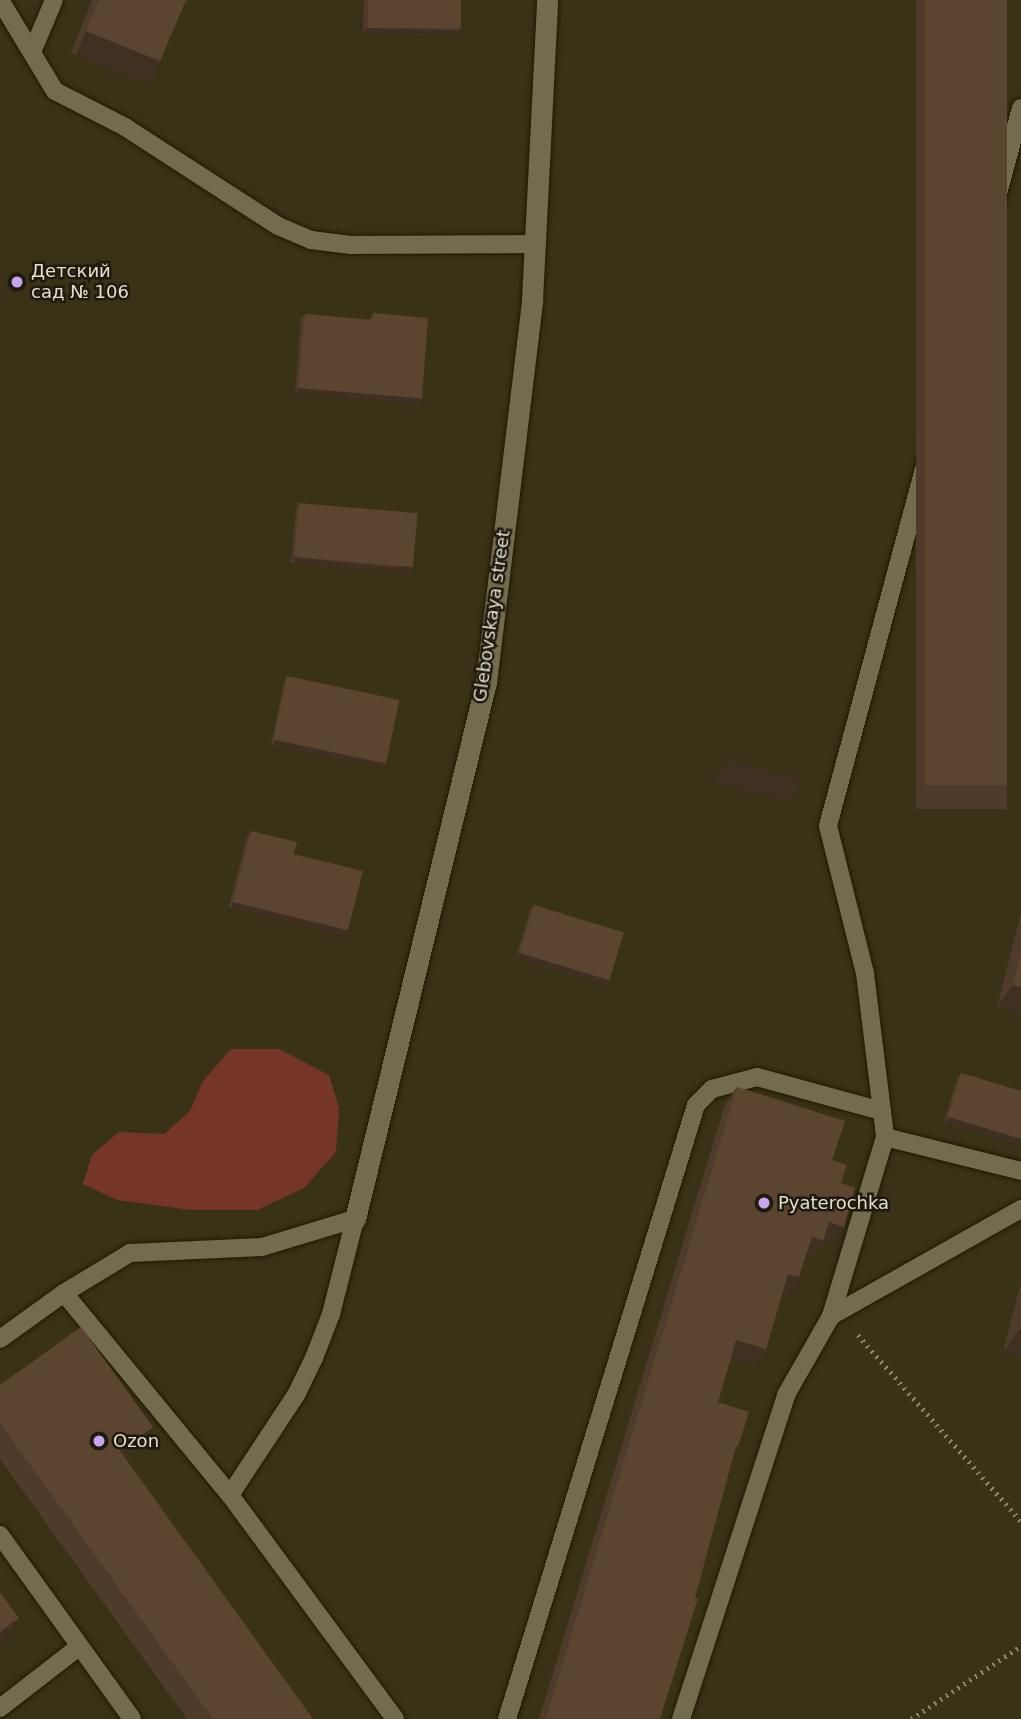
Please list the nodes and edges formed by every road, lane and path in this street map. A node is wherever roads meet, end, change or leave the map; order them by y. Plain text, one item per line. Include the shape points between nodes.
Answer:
1 (1, 0) edge
2 (54, 0) edge
3 (548, 0) edge
4 (32, 52) junction
5 (1021, 108) edge
6 (535, 244) junction
7 (881, 1111) junction
8 (885, 1137) junction
9 (1021, 1171) edge
10 (1021, 1209) edge
11 (355, 1219) junction
12 (64, 1293) junction
13 (831, 1316) junction
14 (0, 1339) edge
15 (230, 1495) junction
16 (1021, 1521) edge
17 (0, 1535) edge
18 (80, 1646) junction
19 (1021, 1646) edge
20 (0, 1708) edge
21 (132, 1719) edge
22 (395, 1719) edge
23 (507, 1719) edge
24 (681, 1719) edge
25 (911, 1719) edge

1 - 4 lane
2 - 4 lane
3 - 6 street, Glebovskaya street
4 - 6 lane via 55,91 137,134 248,209 311,240 351,245
5 - 7 lane via 828,826 864,973
6 - 11 street, Glebovskaya street via 486,682
7 - 8 lane
7 - 23 lane via 757,1077 712,1089 696,1105
8 - 9 lane
8 - 13 lane
10 - 13 lane
11 - 12 lane via 262,1247 130,1253
11 - 15 lane via 331,1314 314,1358 296,1395
12 - 14 lane
12 - 15 lane
13 - 16 path via 862,1338
13 - 24 lane via 786,1395
15 - 22 lane
17 - 18 lane
18 - 20 lane
18 - 21 lane
19 - 25 path

